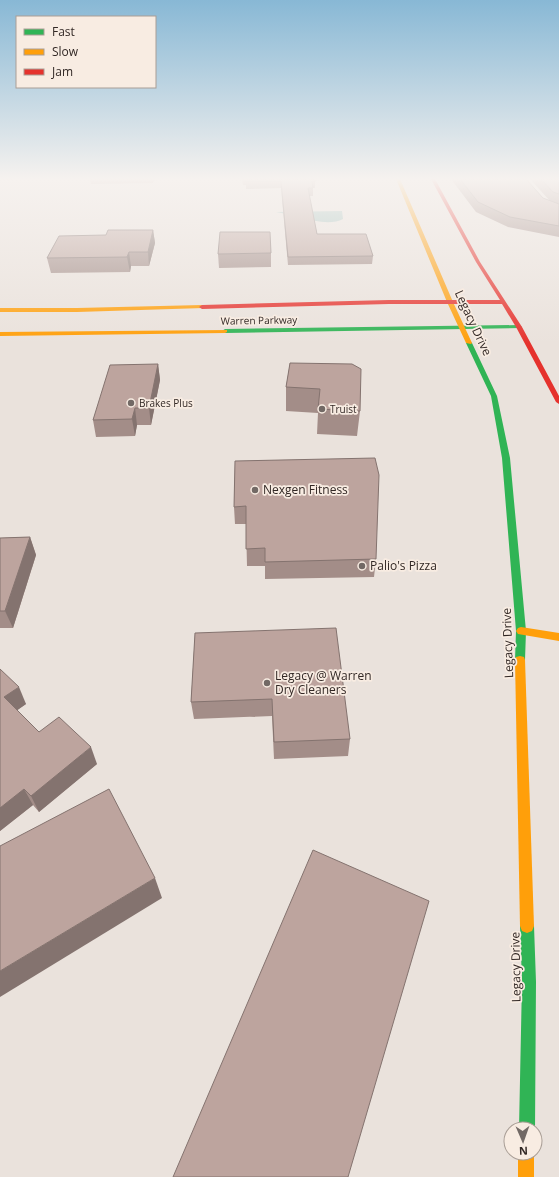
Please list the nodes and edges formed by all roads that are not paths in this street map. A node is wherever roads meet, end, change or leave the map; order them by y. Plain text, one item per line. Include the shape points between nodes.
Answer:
1 (421, 234) edge
2 (463, 234) edge
3 (450, 302) junction
4 (503, 302) junction
5 (0, 310) edge
6 (77, 310) junction
7 (519, 327) junction
8 (461, 328) junction
9 (64, 333) junction
10 (0, 334) edge
11 (559, 402) edge
12 (521, 631) junction
13 (559, 638) edge
14 (527, 1121) edge
15 (526, 1161) edge
16 (526, 1177) edge

1 - 3 main road, Legacy Drive
2 - 4 main road
3 - 4 main road, Warren Parkway
3 - 6 main road, Warren Parkway
3 - 8 main road, Legacy Drive
4 - 7 main road
5 - 6 main road, Warren Parkway
6 - 9 main road
7 - 8 main road, Warren Parkway
7 - 11 main road
8 - 9 main road, Warren Parkway
8 - 12 main road, Legacy Drive via 494,396 506,458
9 - 10 main road, Warren Parkway
12 - 13 main road
12 - 14 main road, Legacy Drive via 529,982
15 - 16 main road

